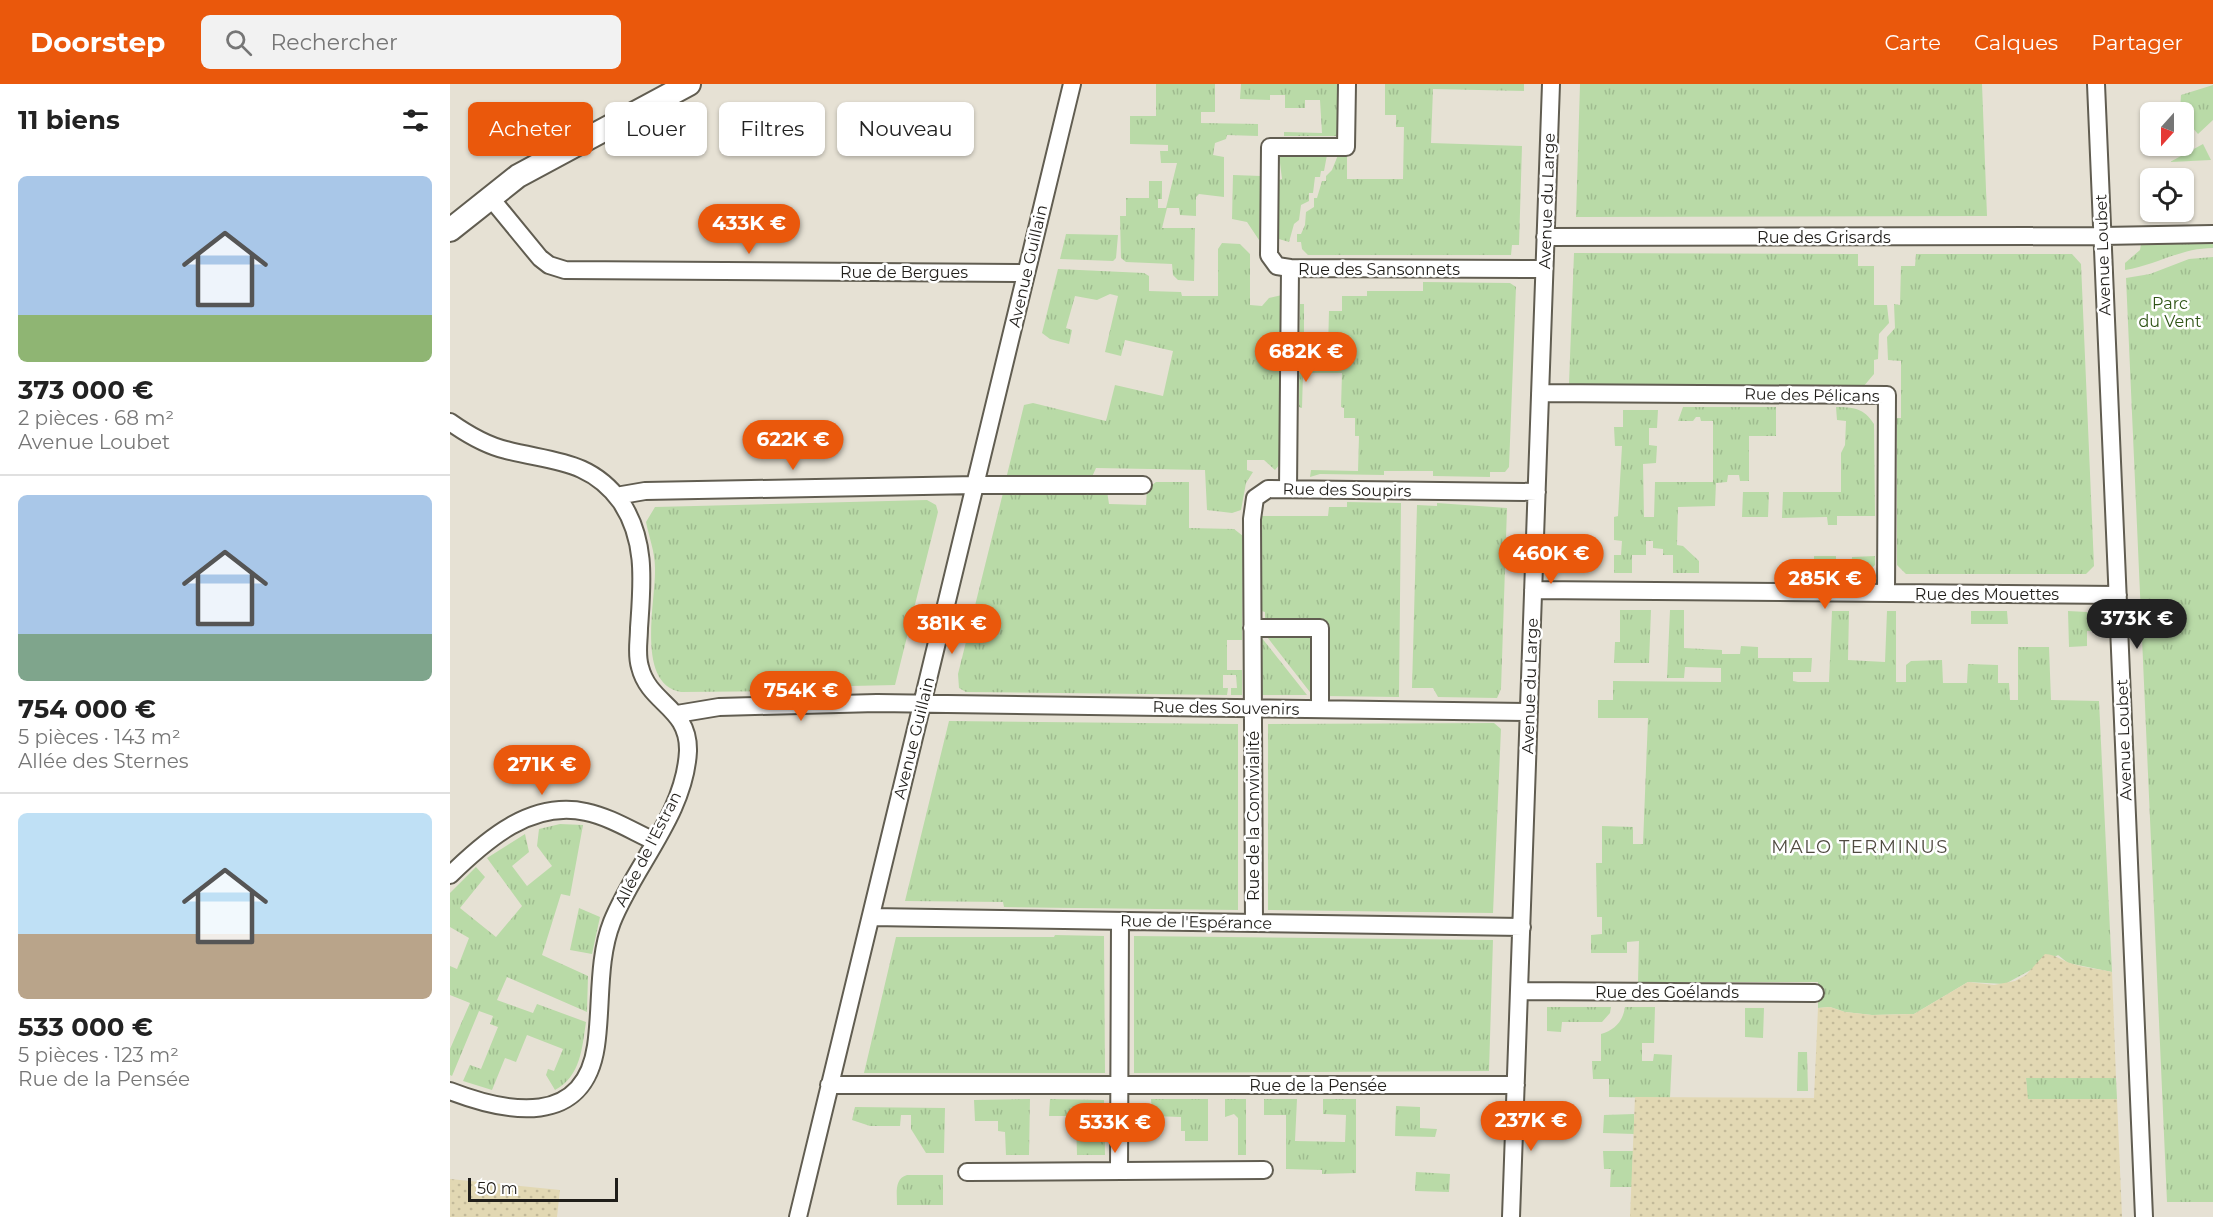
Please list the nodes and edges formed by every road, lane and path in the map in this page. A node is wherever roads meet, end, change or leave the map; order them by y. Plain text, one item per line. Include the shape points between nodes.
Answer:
1 (689, 84) edge
2 (1072, 84) edge
3 (1347, 84) edge
4 (1551, 84) edge
5 (2096, 84) edge
6 (489, 196) junction
7 (450, 230) edge
8 (2213, 234) edge
9 (2102, 236) junction
10 (1545, 237) junction
11 (1290, 268) junction
12 (1544, 269) junction
13 (1026, 273) junction
14 (1540, 393) junction
15 (450, 422) edge
16 (975, 485) junction
17 (1143, 485) dead end
18 (1288, 489) junction
19 (1537, 492) junction
20 (616, 496) junction
21 (1533, 590) junction
22 (1886, 593) junction
23 (2118, 595) junction
24 (1252, 628) junction
25 (923, 703) junction
26 (1253, 708) junction
27 (1320, 709) junction
28 (1529, 712) junction
29 (677, 714) junction
30 (654, 841) junction
31 (450, 875) edge
32 (871, 917) junction
33 (1120, 921) junction
34 (1254, 923) junction
35 (1522, 927) junction
36 (1519, 991) junction
37 (1815, 993) dead end
38 (829, 1084) junction
39 (1120, 1085) junction
40 (1516, 1085) junction
41 (450, 1091) edge
42 (1264, 1170) dead end
43 (1119, 1171) junction
44 (967, 1172) dead end
45 (798, 1217) edge
46 (1512, 1217) edge
47 (2144, 1217) edge

1 - 6 street via 547,159
2 - 13 street, Avenue Guillain
3 - 11 street via 1346,147 1270,147 1269,255 1277,266
4 - 10 street, Avenue du Large
5 - 9 street, Avenue Loubet
6 - 7 street
6 - 13 street, Rue de Bergues via 540,258 565,270
8 - 9 street, Rue des Grisards
9 - 10 street, Rue des Grisards
9 - 23 street, Avenue Loubet
10 - 12 street, Avenue du Large
11 - 12 street, Rue des Sansonnets
11 - 18 street, Rue des Sansonnets
12 - 14 street, Avenue du Large
13 - 16 street, Avenue Guillain
14 - 19 street, Avenue du Large
14 - 22 street, Rue des Pélicans via 1887,395
15 - 20 street, Allée de l'Estran via 495,447 571,464
16 - 17 street
16 - 20 street via 645,491
16 - 25 street, Avenue Guillain
18 - 19 street, Rue des Soupirs
18 - 24 street, Rue des Soupirs via 1263,491 1253,504
19 - 21 street, Avenue du Large
20 - 29 street, Allée de l'Estran via 636,531 642,562 640,669 652,691
21 - 22 street, Rue des Mouettes
21 - 28 street, Avenue du Large
22 - 23 street, Rue des Mouettes
23 - 47 street, Avenue Loubet
24 - 26 street, Rue des Soupirs
24 - 27 street via 1320,628
25 - 26 street, Rue des Souvenirs
25 - 29 street, Rue des Souvenirs via 719,707
25 - 32 street, Avenue Guillain
26 - 27 street, Rue des Souvenirs
26 - 34 street, Rue de la Convivialité
27 - 28 street, Rue des Souvenirs
28 - 35 street, Avenue du Large
29 - 30 street, Allée de l'Estran via 687,738 686,764 677,796
30 - 31 street via 588,813 548,812 498,833
30 - 41 street, Allée de l'Estran via 609,928 596,1049 580,1087 560,1103 531,1110 493,1105
32 - 33 street, Rue de l'Espérance
32 - 38 street, Avenue Guillain
33 - 34 street, Rue de l'Espérance
33 - 39 street
34 - 35 street, Rue de l'Espérance
35 - 36 street, Avenue du Large
36 - 37 street, Rue des Goélands
36 - 40 street, Avenue du Large
38 - 39 street, Rue de la Pensée
38 - 45 street, Avenue Guillain
39 - 40 street, Rue de la Pensée
39 - 43 street
40 - 46 street, Avenue du Large
42 - 43 street
43 - 44 street

